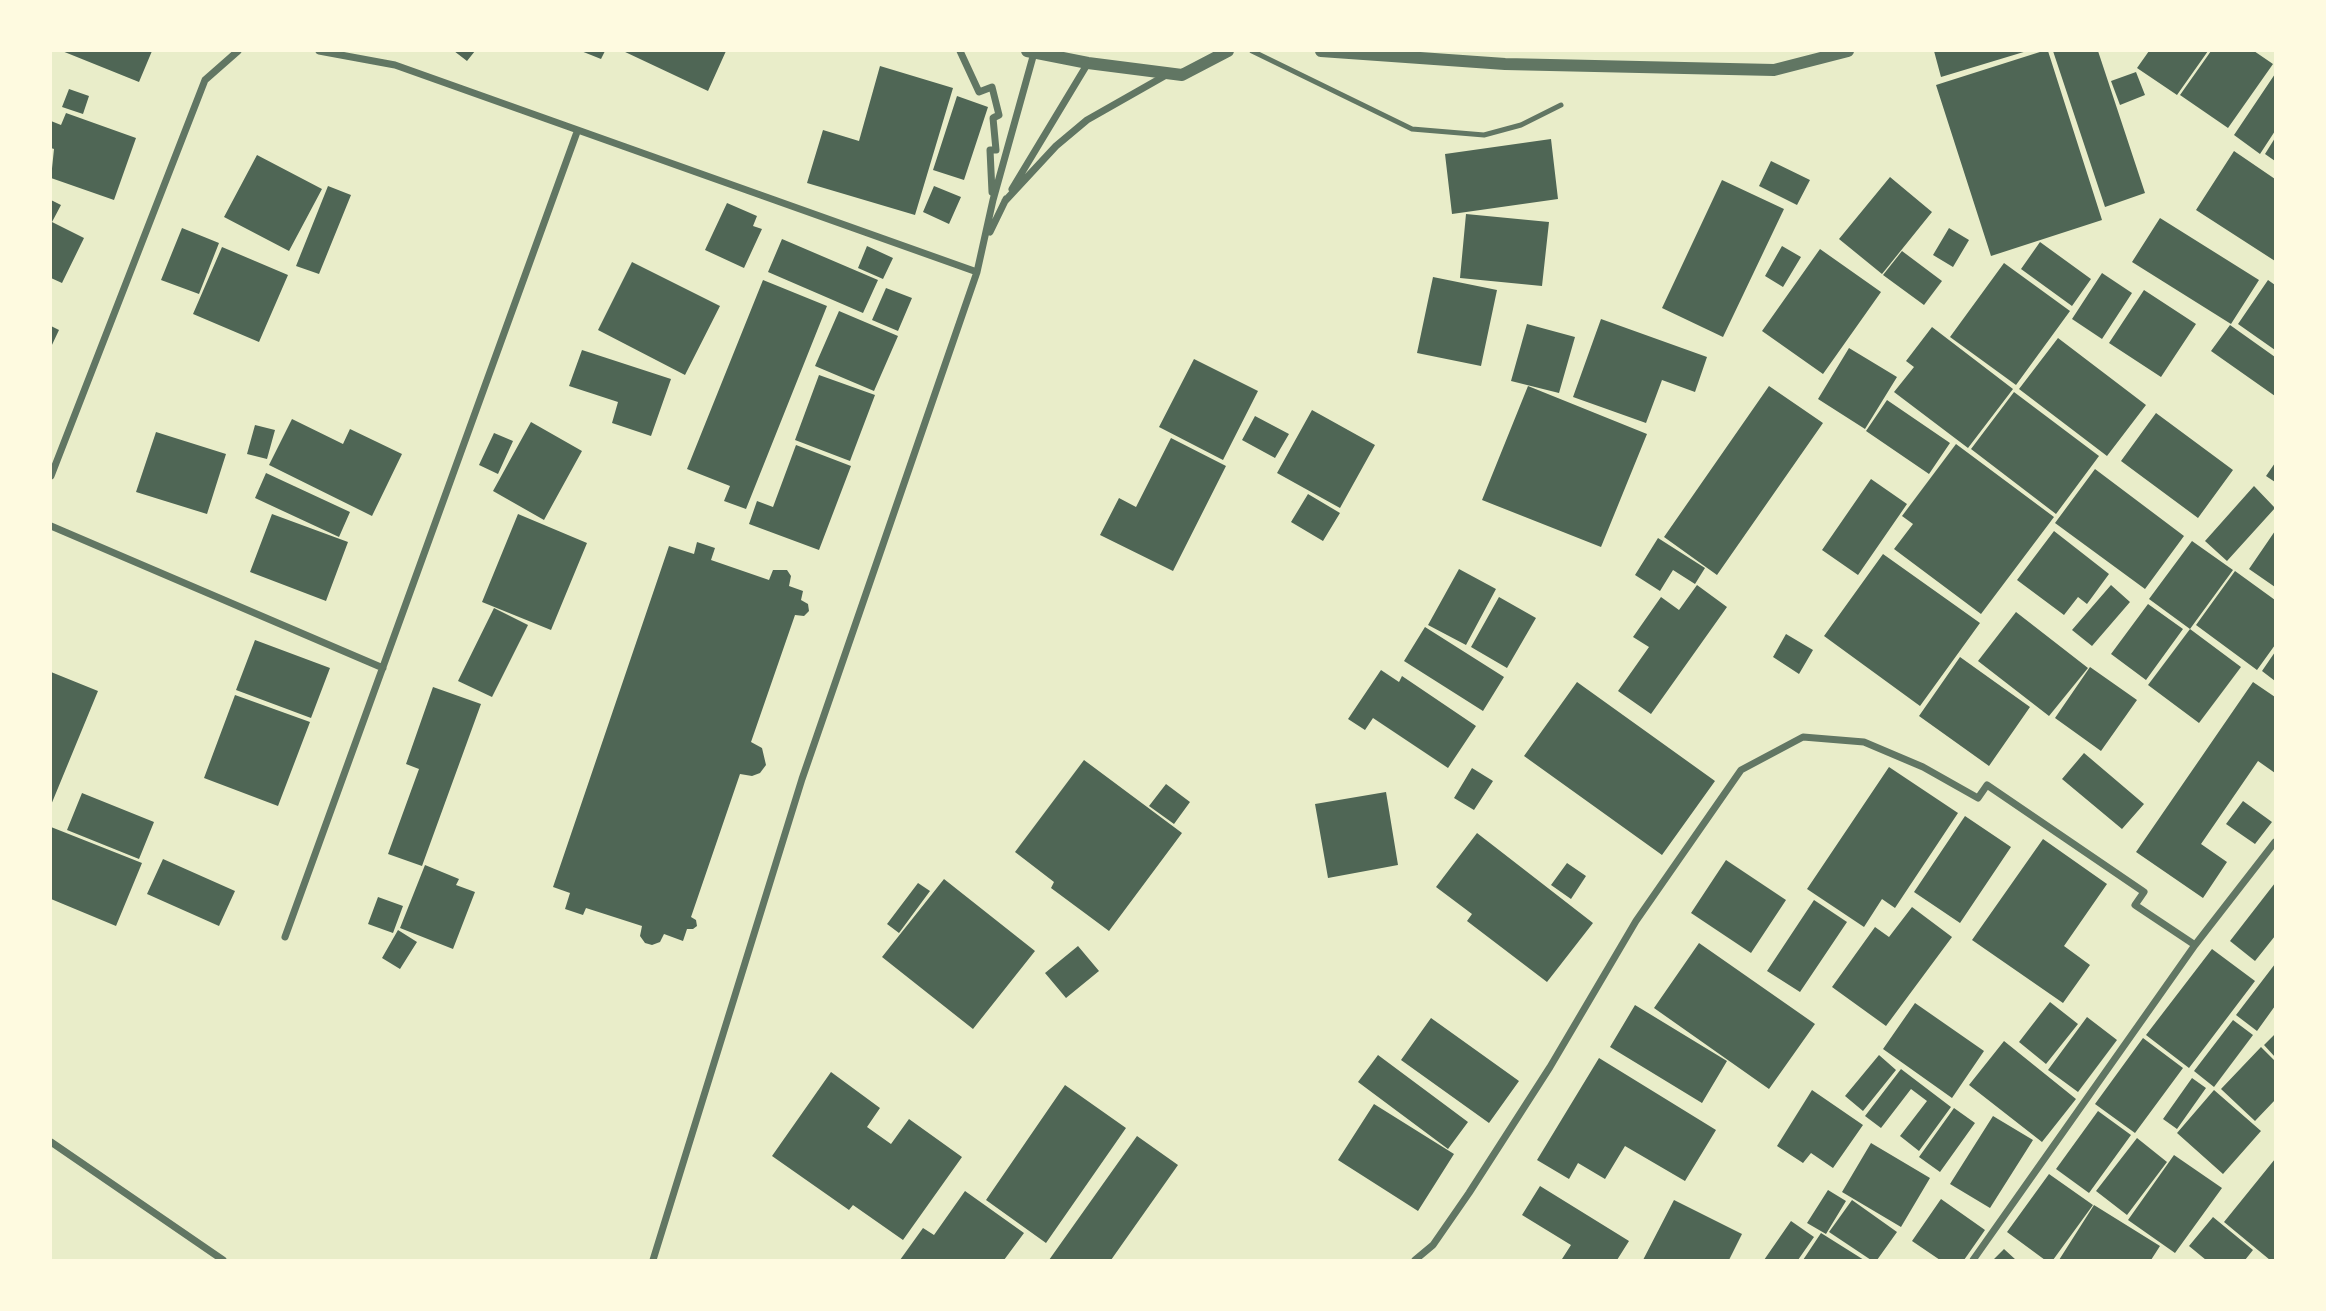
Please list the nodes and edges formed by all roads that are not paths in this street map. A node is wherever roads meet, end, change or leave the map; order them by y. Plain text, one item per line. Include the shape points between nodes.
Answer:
1 (238, 51) edge
2 (319, 51) edge
3 (960, 51) edge
4 (1228, 51) edge
5 (1252, 51) edge
6 (1321, 51) edge
7 (1848, 51) edge
8 (1030, 52) edge
9 (1088, 63) junction
10 (1168, 74) junction
11 (1561, 105) dead end
12 (577, 132) junction
13 (993, 200) junction
14 (1005, 201) junction
15 (985, 244) junction
16 (977, 272) junction
17 (51, 476) edge
18 (51, 526) edge
19 (383, 668) junction
20 (2275, 842) edge
21 (285, 937) dead end
22 (2195, 945) junction
23 (51, 1142) edge
24 (223, 1260) edge
25 (651, 1260) edge
26 (1415, 1260) edge
27 (1973, 1260) edge

1 - 17 street via 205,80
2 - 12 street via 395,65
3 - 13 street via 979,92 992,87 999,115 993,118 996,150 990,150
4 - 10 street via 1182,75
5 - 11 lane via 1412,129 1483,135 1521,125
6 - 7 street via 1505,64 1774,70
8 - 9 street
8 - 13 street
9 - 10 street
9 - 14 street
10 - 14 street via 1087,120
12 - 16 street
12 - 19 street
13 - 15 street
14 - 15 street
15 - 16 street
16 - 25 street via 802,779
18 - 19 street
19 - 21 street
20 - 22 street
22 - 26 street via 2135,905 2144,892 1987,785 1978,798 1923,767 1864,742 1803,737 1741,770 1636,920 1469,1193 1433,1245
22 - 27 street
23 - 24 street

